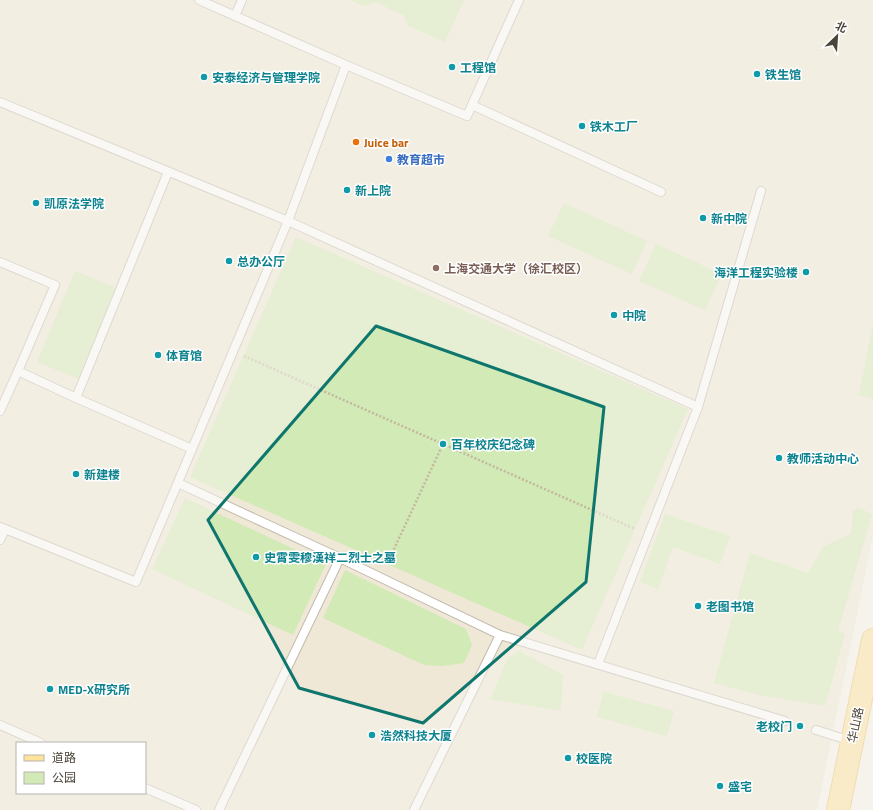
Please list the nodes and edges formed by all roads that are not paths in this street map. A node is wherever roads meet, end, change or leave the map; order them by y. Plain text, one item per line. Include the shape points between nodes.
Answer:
1 (199, 0) edge
2 (242, 0) edge
3 (519, 0) edge
4 (235, 16) junction
5 (346, 65) junction
6 (0, 102) edge
7 (472, 105) junction
8 (168, 172) junction
9 (761, 191) dead end
10 (661, 192) dead end
11 (288, 221) junction
12 (0, 262) edge
13 (18, 371) junction
14 (76, 398) junction
15 (698, 407) junction
16 (0, 411) edge
17 (192, 449) junction
18 (178, 483) junction
19 (2, 528) edge
20 (0, 540) edge
21 (340, 558) junction
22 (500, 635) junction
23 (873, 640) edge
24 (598, 664) junction
25 (785, 721) dead end
26 (0, 725) edge
27 (816, 730) dead end
28 (852, 741) junction
29 (39, 742) edge
30 (146, 788) edge
31 (196, 810) edge
32 (219, 810) edge
33 (414, 810) edge
34 (838, 810) edge

1 - 4 lane
2 - 4 lane
3 - 7 lane
4 - 5 lane
5 - 7 lane via 467,116
5 - 11 lane
6 - 8 lane
7 - 10 lane
8 - 11 lane
8 - 14 lane
9 - 15 lane
11 - 15 lane
11 - 17 lane
12 - 13 lane via 55,286
13 - 14 lane
13 - 16 lane
14 - 17 lane
15 - 24 lane
17 - 18 lane
18 - 19 lane via 136,582
18 - 21 lane
19 - 20 lane
21 - 22 lane
21 - 32 lane
22 - 24 lane
22 - 33 lane
23 - 28 main road, 华山路
24 - 25 lane
26 - 29 lane
27 - 28 lane
28 - 34 main road, 华山路
30 - 31 lane

